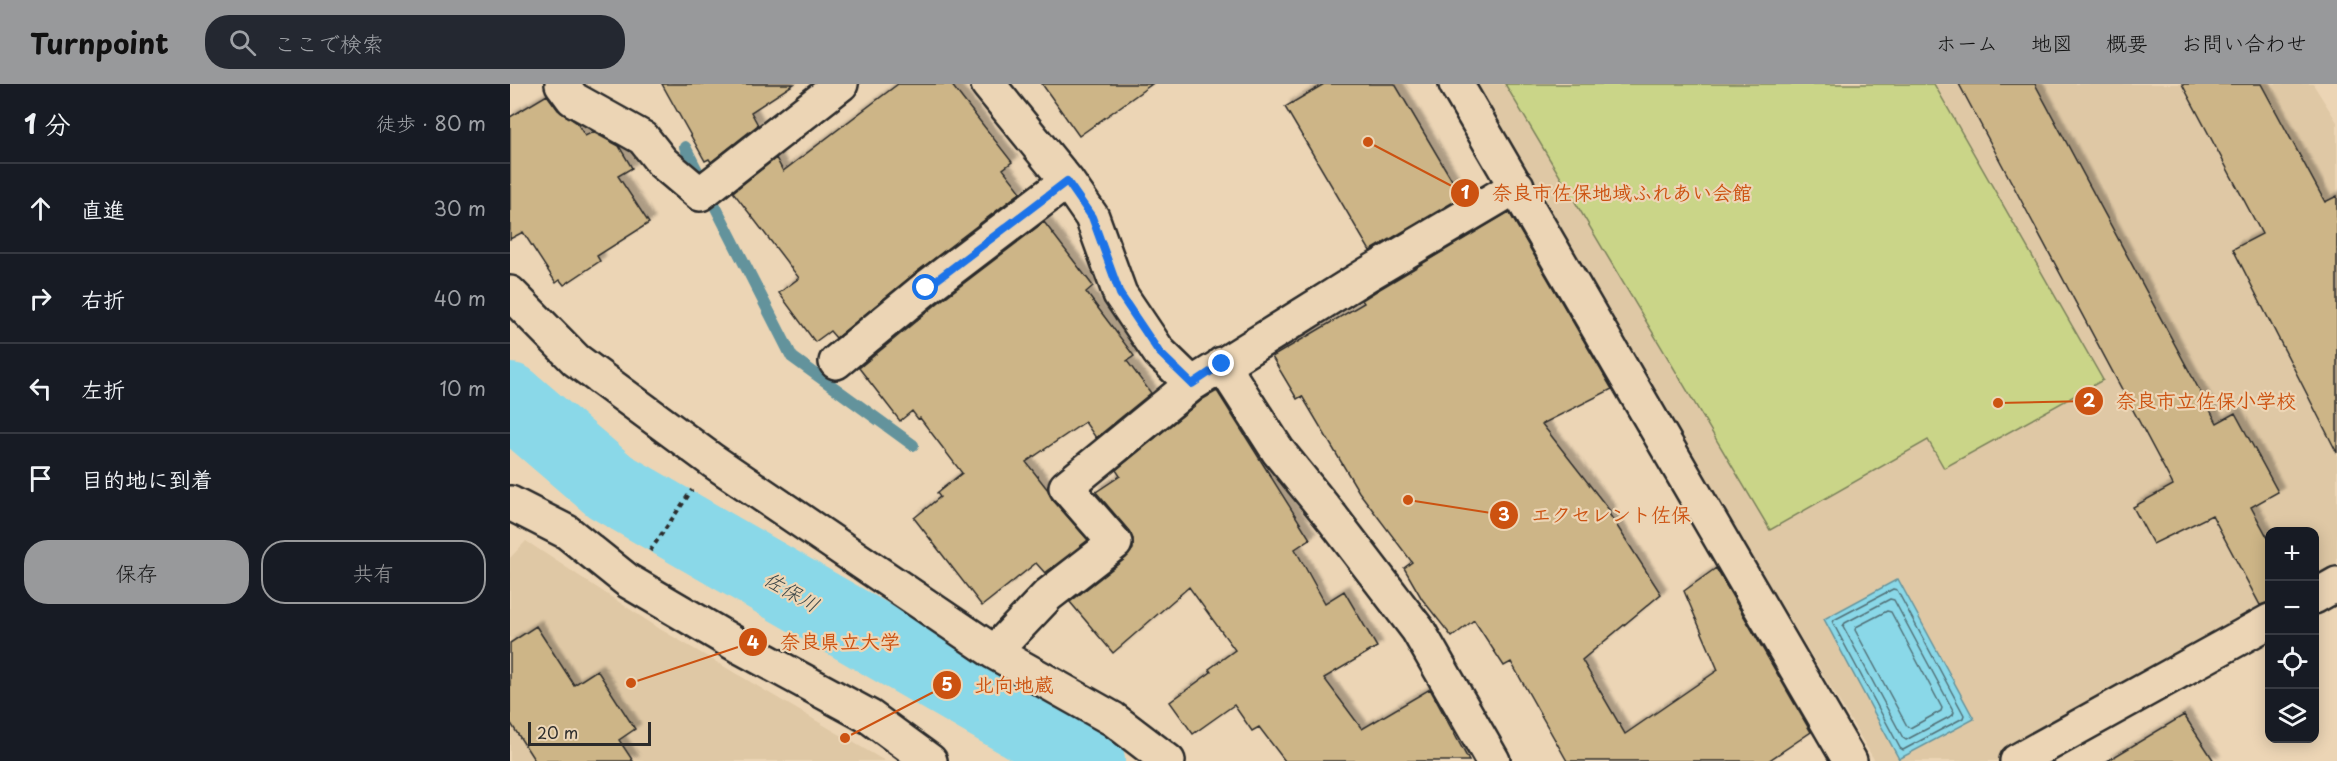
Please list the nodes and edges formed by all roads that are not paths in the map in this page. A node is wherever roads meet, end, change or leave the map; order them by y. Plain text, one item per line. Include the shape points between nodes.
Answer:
1 (562, 84) edge
2 (841, 84) edge
3 (988, 84) edge
4 (1456, 84) edge
5 (1067, 181) junction
6 (1517, 186) junction
7 (510, 293) edge
8 (836, 362) dead end
9 (1222, 364) junction
10 (1192, 384) junction
11 (510, 503) edge
12 (2337, 584) edge
13 (2319, 594) edge
14 (2265, 624) edge
15 (994, 652) junction
16 (930, 761) edge
17 (1168, 761) edge
18 (1492, 761) edge
19 (1850, 761) edge
20 (2017, 761) edge

1 - 2 street via 573,99 643,138 662,162 700,194
3 - 5 street
4 - 6 street
5 - 8 street
5 - 10 street via 1092,217 1120,294 1159,352
6 - 9 street
6 - 19 street
7 - 15 street via 576,360 712,461
9 - 10 street
9 - 18 street via 1278,451 1418,630
10 - 15 street via 1066,487 1115,543 1048,595
11 - 16 street via 567,532 628,580 870,717
12 - 13 street
14 - 20 street
15 - 17 street via 1113,719

